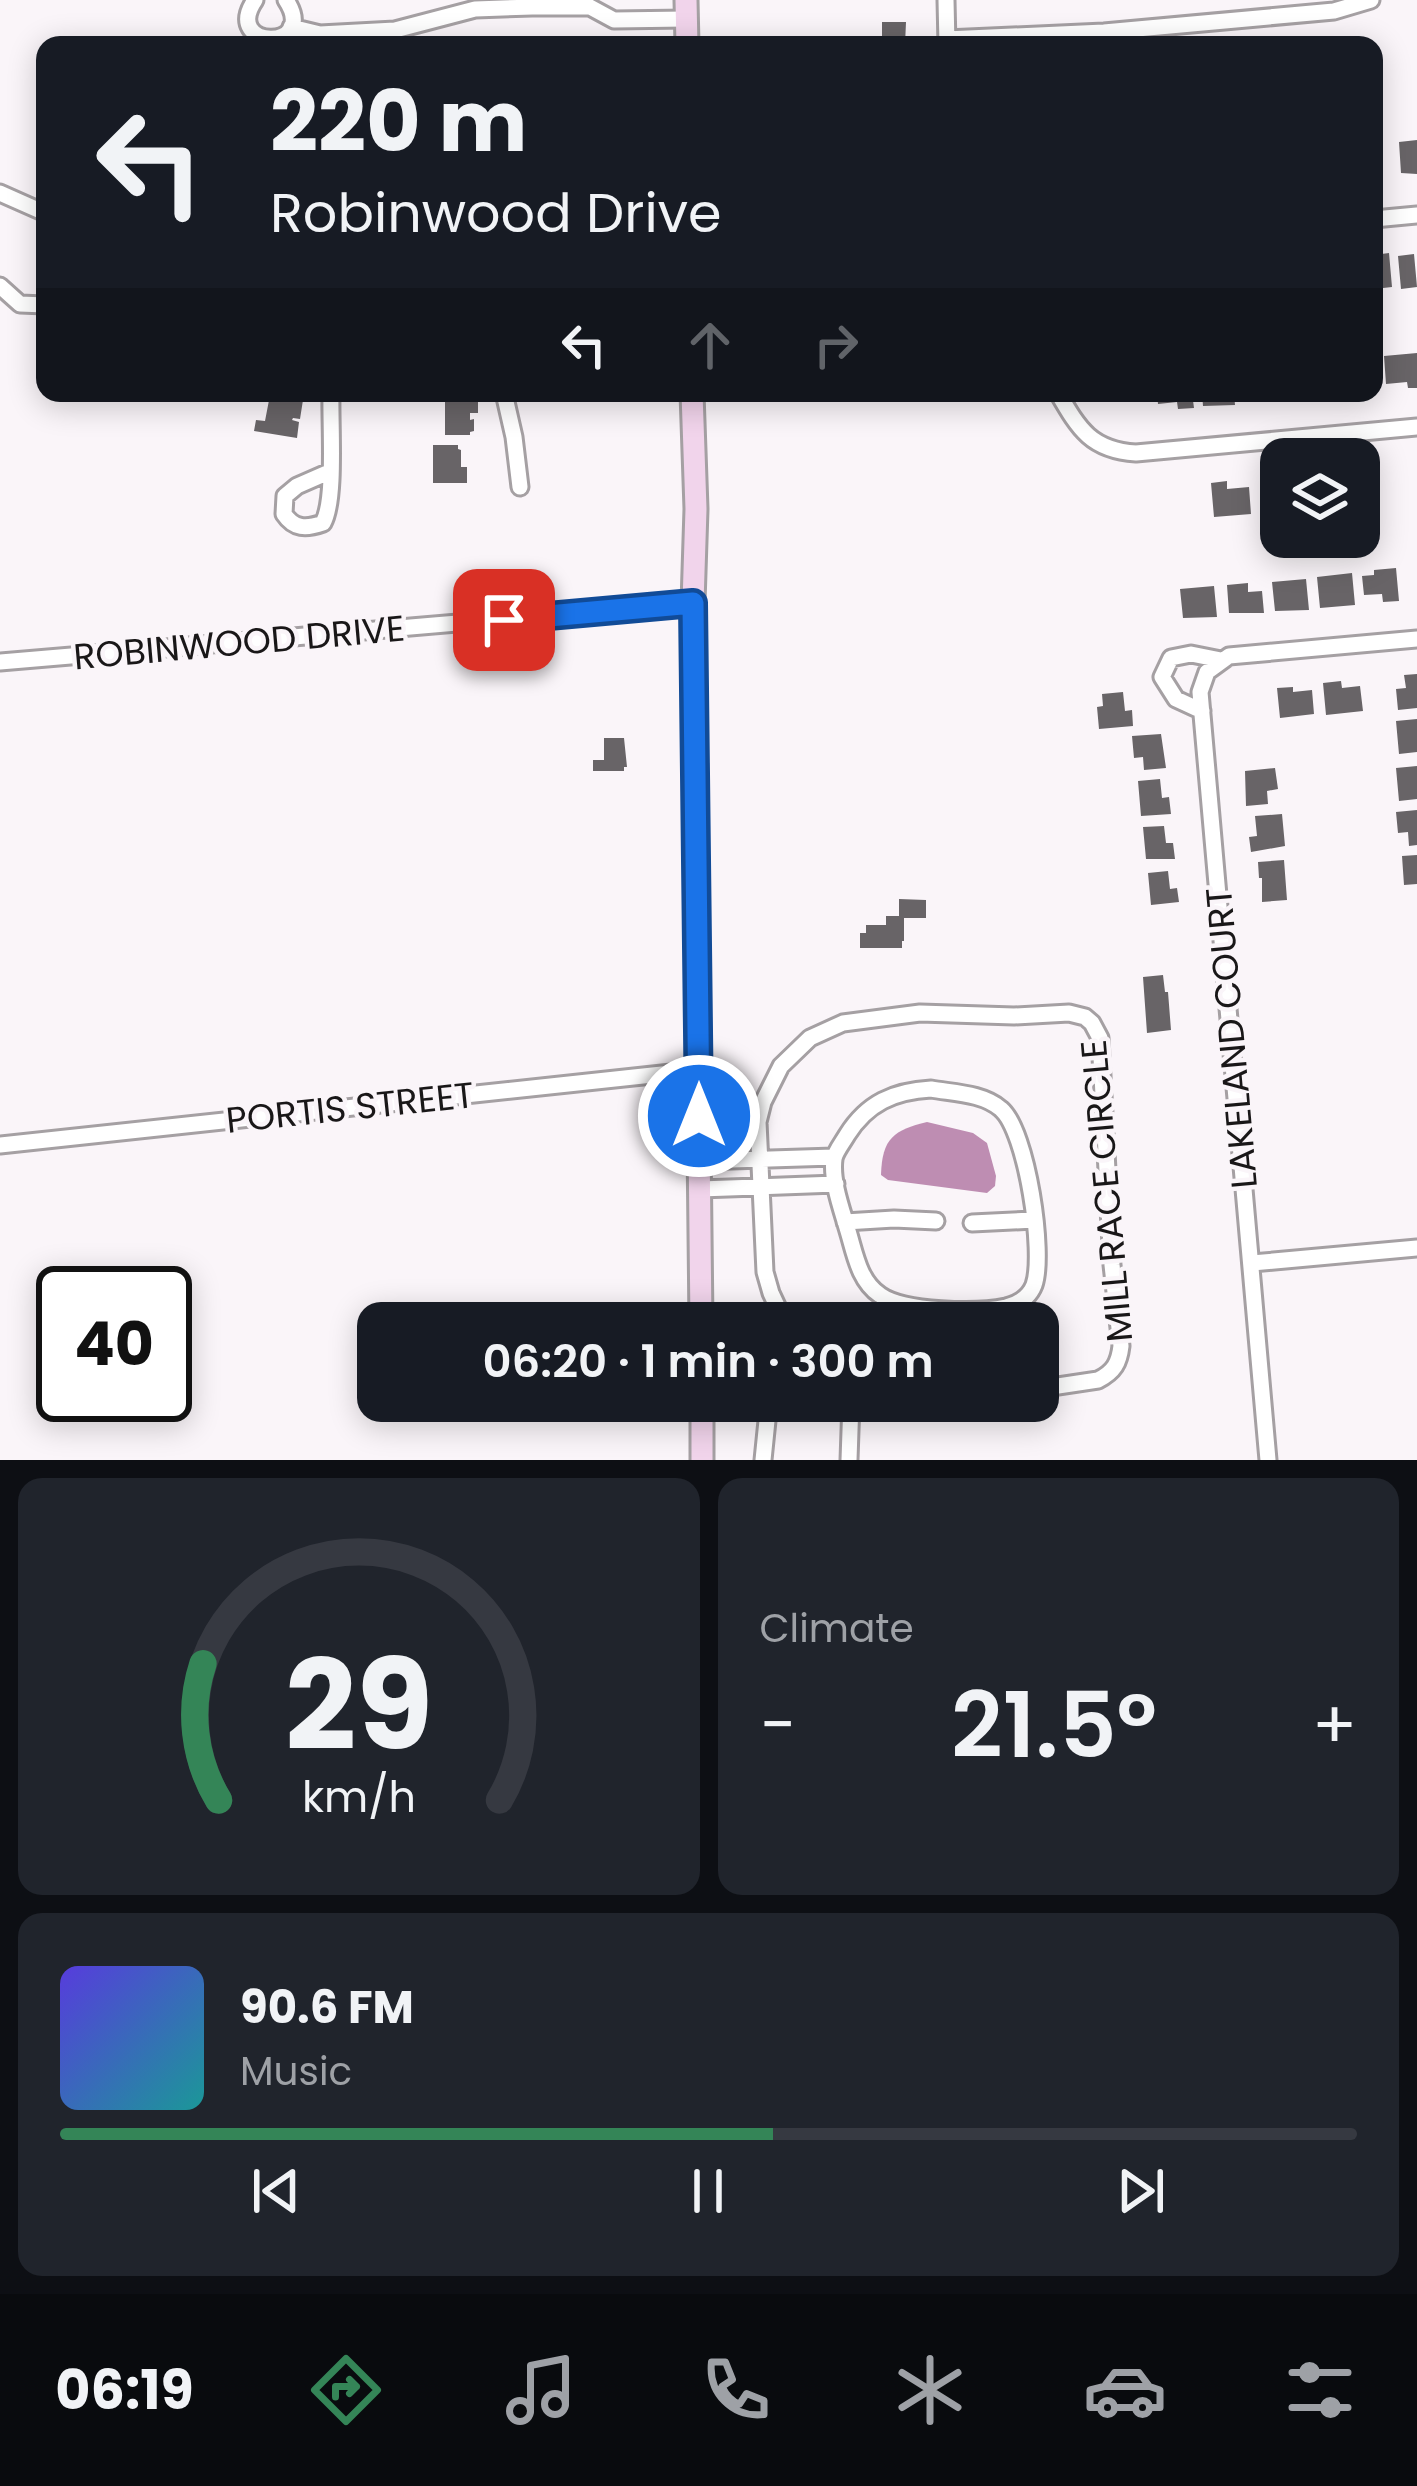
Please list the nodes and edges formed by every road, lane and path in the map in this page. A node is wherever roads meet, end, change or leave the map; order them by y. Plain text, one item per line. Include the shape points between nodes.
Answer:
1 (255, 0) edge
2 (286, 0) edge
3 (946, 0) edge
4 (1371, 0) edge
5 (597, 4) edge
6 (686, 9) edge
7 (291, 27) junction
8 (259, 36) edge
9 (282, 36) edge
10 (946, 36) edge
11 (1048, 36) edge
12 (0, 193) edge
13 (36, 209) edge
14 (1417, 215) edge
15 (1383, 218) edge
16 (0, 286) edge
17 (36, 305) edge
18 (331, 402) edge
19 (506, 402) edge
20 (692, 402) edge
21 (1064, 402) edge
22 (1417, 427) edge
23 (329, 472) dead end
24 (520, 487) dead end
25 (693, 603) junction
26 (1417, 639) edge
27 (1220, 660) junction
28 (0, 662) edge
29 (1202, 711) junction
30 (699, 1070) junction
31 (0, 1145) edge
32 (834, 1157) junction
33 (699, 1161) junction
34 (761, 1161) junction
35 (836, 1184) junction
36 (762, 1188) junction
37 (700, 1189) junction
38 (1034, 1220) junction
39 (936, 1221) dead end
40 (845, 1222) junction
41 (972, 1223) dead end
42 (1417, 1248) edge
43 (1252, 1263) junction
44 (701, 1302) edge
45 (777, 1302) edge
46 (1059, 1386) edge
47 (702, 1422) edge
48 (767, 1422) edge
49 (850, 1422) edge
50 (702, 1460) edge
51 (763, 1460) edge
52 (849, 1460) edge
53 (1268, 1460) edge

1 - 8 street via 248,18
2 - 7 street
3 - 10 street
4 - 11 street via 1334,11
5 - 6 street via 614,20
5 - 7 street via 475,9 395,30 320,34
7 - 9 street
12 - 13 street
14 - 15 street
16 - 17 street via 20,304
18 - 23 street
19 - 24 street
20 - 25 street
21 - 22 street via 1088,436 1120,452
25 - 28 street, ROBINWOOD DRIVE
25 - 30 street
26 - 27 street
27 - 29 street via 1203,680
27 - 29 street via 1172,658 1162,677 1176,699
29 - 43 street, LAKELAND COURT
30 - 31 street, PORTIS STREET
30 - 33 street
32 - 34 street
32 - 35 street
32 - 38 street via 866,1111 898,1093 986,1100 1011,1119 1019,1138
33 - 34 street
33 - 37 street
34 - 36 street, MILL RACE CIRCLE
34 - 46 street, MILL RACE CIRCLE via 758,1122 772,1082 796,1049 830,1027 920,1013 1085,1017 1100,1038 1121,1346 1114,1369 1098,1380
35 - 36 street
35 - 40 street
36 - 37 street
36 - 45 street, MILL RACE CIRCLE via 765,1272
37 - 44 street
38 - 40 street via 1031,1291 1016,1304 973,1310 906,1306 875,1292
38 - 41 street
39 - 40 street
42 - 43 street
43 - 53 street, LAKELAND COURT
47 - 50 street
48 - 51 street
49 - 52 street

